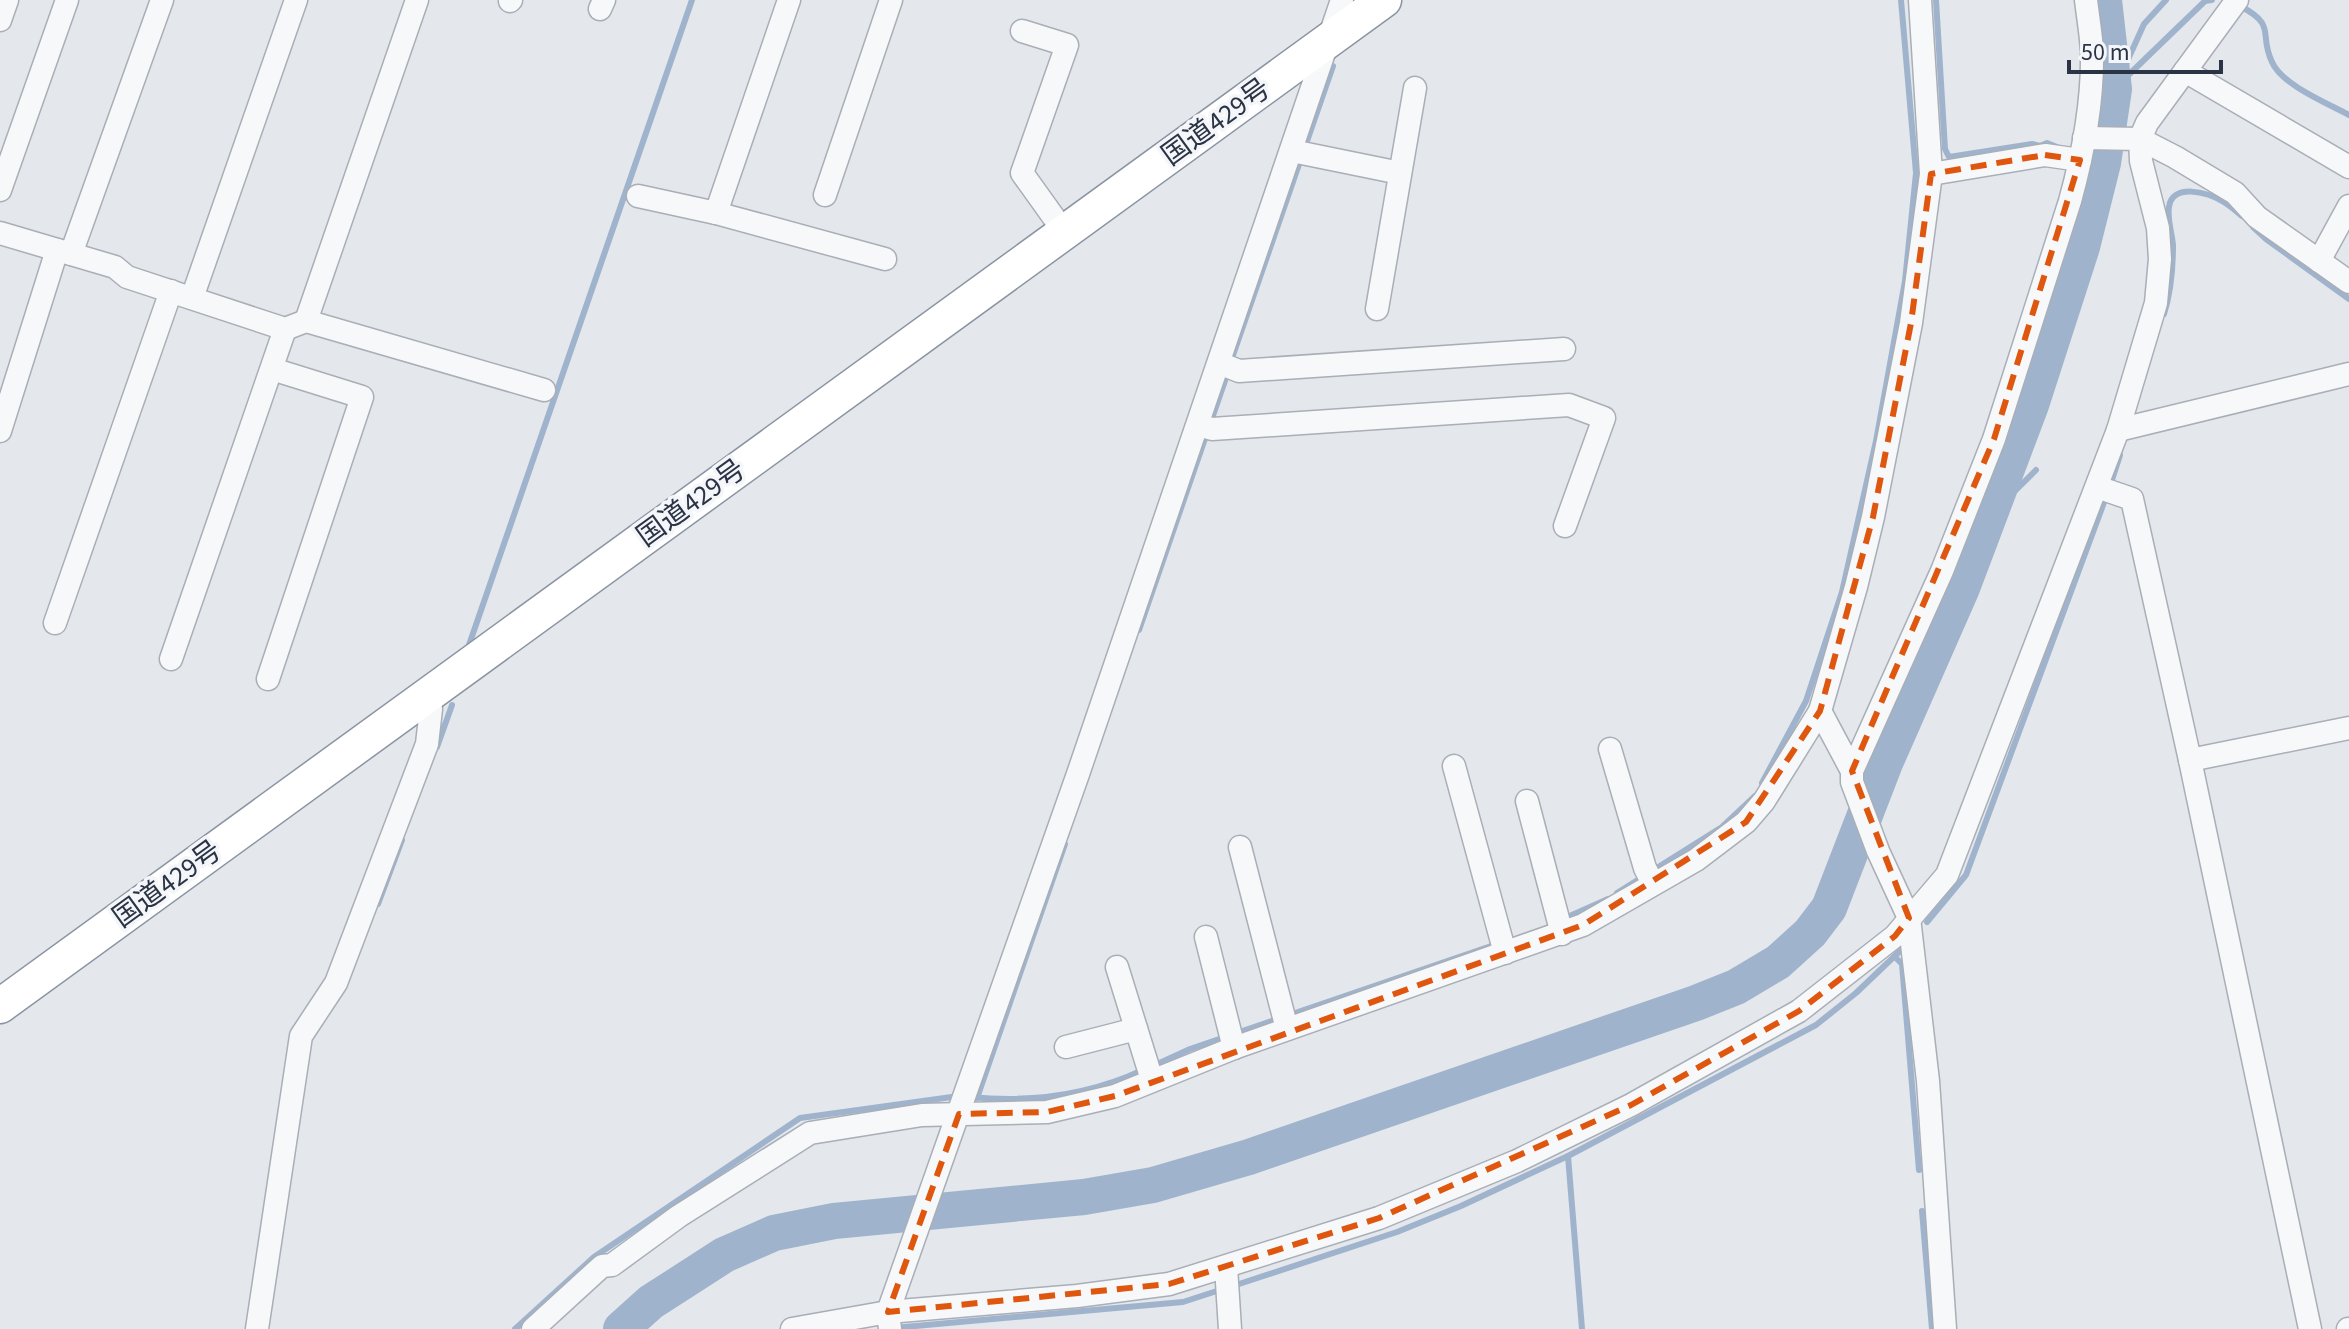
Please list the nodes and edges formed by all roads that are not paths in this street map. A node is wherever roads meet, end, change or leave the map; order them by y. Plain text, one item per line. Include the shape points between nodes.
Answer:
1 (7, 0) edge
2 (67, 0) edge
3 (162, 0) edge
4 (296, 0) edge
5 (417, 0) edge
6 (789, 0) edge
7 (891, 0) edge
8 (1342, 0) edge
9 (1384, 0) edge
10 (1920, 0) edge
11 (2086, 0) edge
12 (2236, 3) edge
13 (0, 20) edge
14 (1022, 31) dead end
15 (1330, 38) junction
16 (2185, 71) junction
17 (1415, 88) dead end
18 (2134, 139) junction
19 (2083, 148) junction
20 (1299, 153) junction
21 (2349, 167) edge
22 (1400, 173) junction
23 (1931, 174) junction
24 (0, 190) edge
25 (825, 195) dead end
26 (638, 196) dead end
27 (2349, 206) edge
28 (716, 213) junction
29 (0, 233) edge
30 (1065, 233) junction
31 (64, 252) junction
32 (885, 259) dead end
33 (2319, 261) junction
34 (2349, 282) edge
35 (182, 294) junction
36 (1377, 309) dead end
37 (296, 325) junction
38 (1564, 349) dead end
39 (1225, 366) junction
40 (272, 369) junction
41 (2349, 374) edge
42 (544, 390) dead end
43 (1205, 427) junction
44 (2125, 428) junction
45 (0, 431) edge
46 (2104, 489) junction
47 (1565, 526) dead end
48 (55, 623) dead end
49 (171, 659) dead end
50 (268, 679) dead end
51 (426, 694) junction
52 (1820, 711) junction
53 (2349, 728) edge
54 (1610, 749) dead end
55 (2190, 760) junction
56 (1454, 766) dead end
57 (1852, 776) junction
58 (1527, 801) dead end
59 (1240, 847) dead end
60 (1649, 877) junction
61 (1909, 918) junction
62 (1559, 925) junction
63 (1206, 937) dead end
64 (1503, 945) junction
65 (1117, 967) dead end
66 (0, 1006) edge
67 (1284, 1020) junction
68 (1136, 1029) junction
69 (1232, 1040) junction
70 (1066, 1047) dead end
71 (1149, 1071) junction
72 (963, 1102) junction
73 (1226, 1279) junction
74 (889, 1321) edge
75 (257, 1329) edge
76 (533, 1329) edge
77 (792, 1329) edge
78 (1230, 1329) edge
79 (1945, 1329) edge
80 (2310, 1329) edge

1 - 13 street
2 - 24 street
3 - 31 street
4 - 35 street
5 - 37 street
6 - 28 street
7 - 25 street
8 - 15 street
9 - 15 highway, 国道429号
10 - 23 street
11 - 19 street via 2092,51
12 - 16 street
14 - 30 street via 1067,45 1022,173
15 - 20 street
15 - 30 highway, 国道429号
16 - 18 street
16 - 21 street
17 - 22 street
18 - 19 street
18 - 33 street via 2235,193 2257,217
18 - 44 street via 2158,228 2160,259 2156,303
19 - 23 street
19 - 57 street via 1994,439
20 - 22 street
20 - 39 street
22 - 36 street
23 - 52 street via 1911,323 1886,452 1856,587
26 - 28 street
27 - 33 street
28 - 32 street
29 - 31 street
30 - 51 highway, 国道429号
31 - 35 street
31 - 45 street
33 - 34 street
35 - 37 street
35 - 48 street
37 - 40 street
37 - 42 street
38 - 39 street via 1239,371
39 - 43 street
40 - 49 street
40 - 50 street via 362,397
41 - 44 street
43 - 47 street via 1569,405 1604,418
43 - 72 street
44 - 46 street
46 - 55 street via 2132,499
46 - 61 street via 1947,875
51 - 66 highway, 国道429号
51 - 75 street via 431,709 427,744 336,983 301,1036
52 - 57 street
52 - 60 street via 1746,822 1696,860
53 - 55 street
54 - 60 street
55 - 80 street
56 - 64 street
57 - 61 street
58 - 62 street
59 - 67 street
60 - 62 street via 1583,925
61 - 73 street via 1895,936 1799,1011 1631,1105 1517,1161
61 - 79 street via 1928,1081
62 - 64 street
63 - 69 street
64 - 67 street
65 - 68 street
67 - 69 street
68 - 70 street
68 - 71 street
69 - 71 street
71 - 72 street via 1115,1096 1047,1112
72 - 74 street
72 - 76 street via 922,1115 810,1133 612,1265 602,1266
73 - 74 street
73 - 78 street
74 - 77 street

